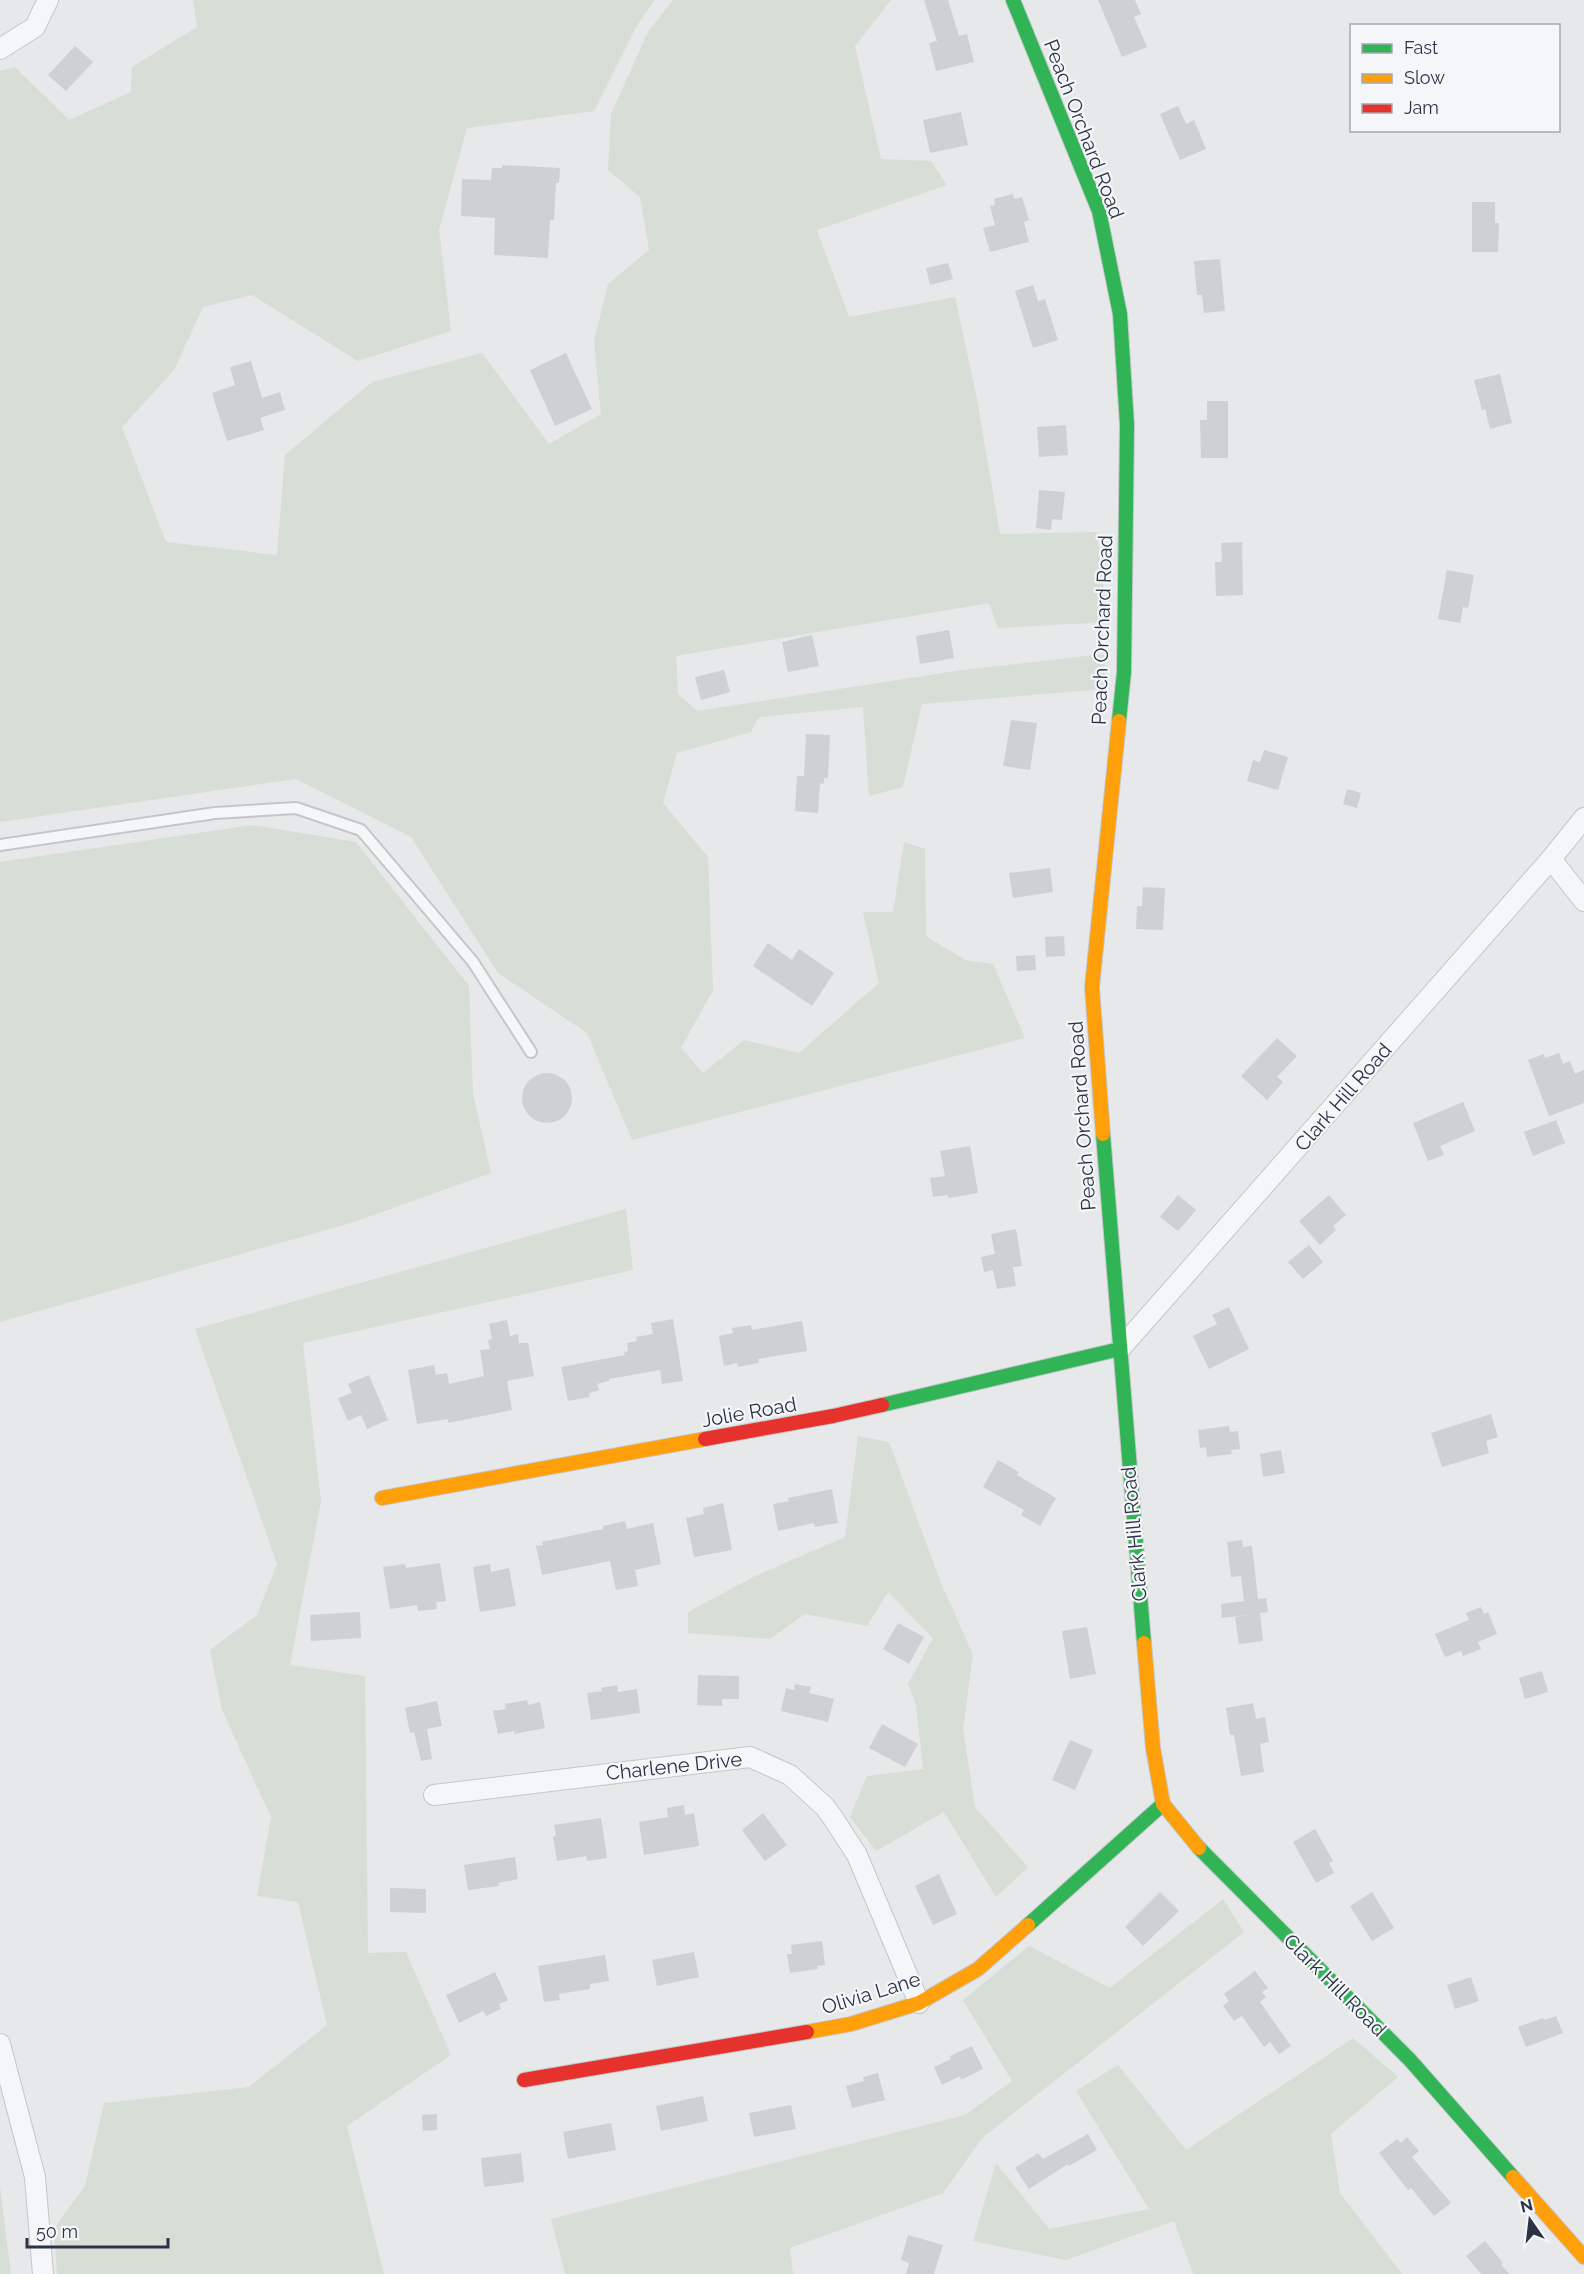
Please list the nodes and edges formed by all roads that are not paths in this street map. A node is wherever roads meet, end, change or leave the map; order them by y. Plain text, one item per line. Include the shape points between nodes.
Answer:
1 (48, 0) edge
2 (1013, 0) edge
3 (0, 49) edge
4 (1584, 818) edge
5 (0, 845) edge
6 (1551, 859) junction
7 (1584, 901) edge
8 (531, 1052) dead end
9 (1120, 1350) junction
10 (382, 1498) dead end
11 (434, 1795) dead end
12 (1163, 1804) junction
13 (918, 2003) junction
14 (0, 2044) edge
15 (525, 2080) dead end
16 (1584, 2256) edge
17 (44, 2274) edge

1 - 3 street via 35,27
2 - 9 street, Peach Orchard Road via 1099,211 1120,314 1127,425 1124,672 1092,987
4 - 6 street, Clark Hill Road
5 - 8 lane via 215,813 296,808 361,830 472,962
6 - 7 street
6 - 9 street, Clark Hill Road
9 - 10 street, Jolie Road via 833,1416
9 - 12 street, Clark Hill Road via 1153,1748
11 - 13 street, Charlene Drive via 750,1757 790,1774 825,1807 857,1855
12 - 13 street, Olivia Lane via 978,1968
12 - 16 street, Clark Hill Road via 1205,1855 1410,2060
13 - 15 street, Olivia Lane via 851,2025
14 - 17 street via 35,2177

